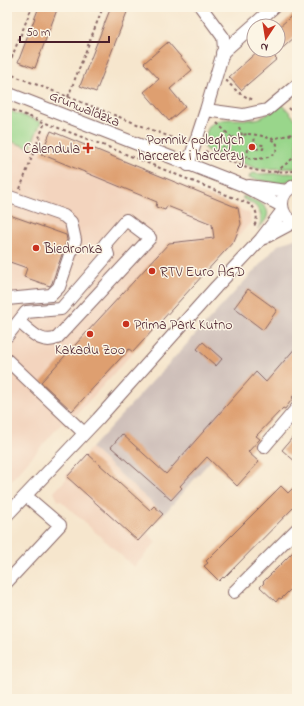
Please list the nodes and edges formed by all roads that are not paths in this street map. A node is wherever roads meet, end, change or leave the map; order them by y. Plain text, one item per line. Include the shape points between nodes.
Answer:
1 (201, 7) edge
2 (274, 7) edge
3 (222, 53) junction
4 (297, 85) edge
5 (7, 93) edge
6 (205, 114) junction
7 (188, 165) junction
8 (242, 185) junction
9 (292, 188) edge
10 (12, 198) edge
11 (282, 208) junction
12 (295, 223) edge
13 (261, 239) junction
14 (7, 299) edge
15 (7, 302) edge
16 (22, 317) junction
17 (7, 336) edge
18 (7, 360) edge
19 (296, 412) edge
20 (84, 433) junction
21 (264, 447) dead end
22 (26, 496) junction
23 (7, 515) edge
24 (297, 529) edge
25 (7, 582) edge
26 (234, 592) dead end

1 - 3 street via 223,37
2 - 3 street
3 - 6 street
4 - 6 street via 267,110 244,114
5 - 7 street, Grunwaldzka
6 - 7 street
7 - 8 street, Grunwaldzka
8 - 9 street, Grunwaldzka
8 - 11 street, Grunwaldzka
9 - 11 street via 283,196
10 - 14 street via 64,216 71,222 75,240 59,287 51,295
11 - 12 street, Grunwaldzka via 285,215
11 - 13 street
12 - 13 street
13 - 20 street
15 - 16 street
16 - 16 street via 61,309 108,255 105,244 126,220 150,238 57,338 50,341 41,339
16 - 17 street
18 - 20 street
19 - 21 street
20 - 22 street
22 - 23 street
22 - 25 street via 60,525
24 - 26 street

